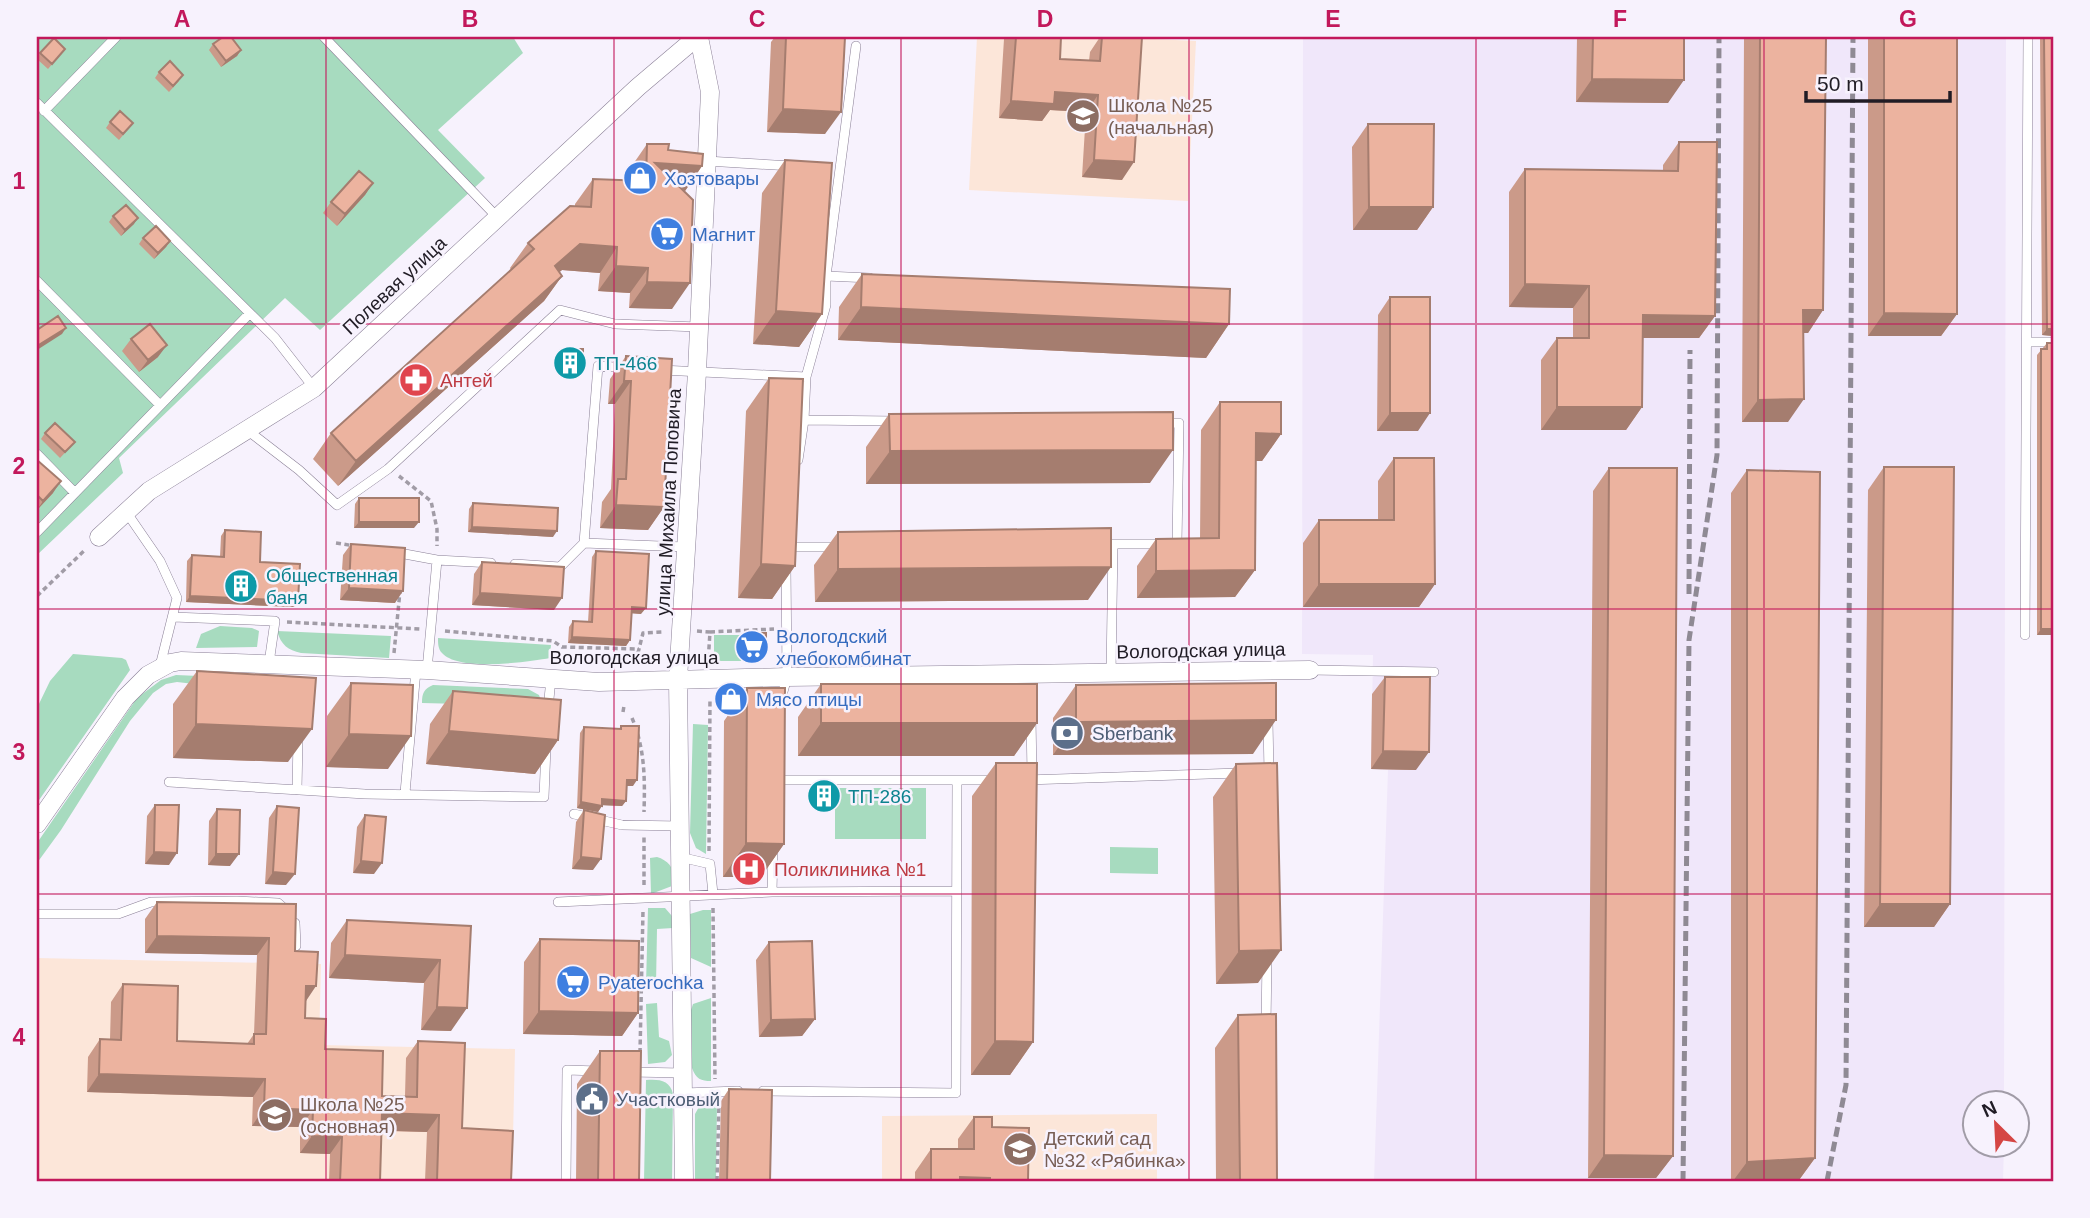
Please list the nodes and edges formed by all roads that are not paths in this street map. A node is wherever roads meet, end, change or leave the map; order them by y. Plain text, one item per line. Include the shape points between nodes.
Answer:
1 (116, 37) edge
2 (324, 37) edge
3 (698, 37) edge
4 (2028, 37) edge
5 (856, 46) dead end
6 (37, 103) edge
7 (44, 111) junction
8 (706, 161) junction
9 (800, 167) edge
10 (827, 168) edge
11 (840, 169) junction
12 (497, 217) junction
13 (826, 276) junction
14 (881, 279) edge
15 (37, 281) edge
16 (249, 314) junction
17 (699, 327) junction
18 (2027, 342) junction
19 (2053, 342) edge
20 (635, 369) edge
21 (647, 369) edge
22 (696, 372) junction
23 (806, 377) junction
24 (314, 388) junction
25 (160, 405) junction
26 (804, 420) junction
27 (901, 421) edge
28 (1152, 423) edge
29 (245, 429) junction
30 (37, 454) edge
31 (797, 471) edge
32 (75, 493) junction
33 (127, 513) junction
34 (37, 532) edge
35 (788, 534) edge
36 (99, 537) road end
37 (584, 543) junction
38 (1086, 544) edge
39 (1113, 544) junction
40 (686, 547) junction
41 (786, 547) junction
42 (854, 547) edge
43 (378, 549) edge
44 (437, 560) junction
45 (173, 617) junction
46 (2025, 635) dead end
47 (269, 663) junction
48 (159, 668) junction
49 (421, 670) junction
50 (1310, 670) joint
51 (1434, 672) dead end
52 (1111, 673) junction
53 (787, 677) junction
54 (551, 679) junction
55 (678, 680) junction
56 (1031, 701) edge
57 (779, 708) edge
58 (1267, 708) edge
59 (548, 723) edge
60 (299, 725) edge
61 (547, 735) edge
62 (776, 768) edge
63 (1269, 772) junction
64 (776, 780) junction
65 (957, 780) junction
66 (1007, 780) edge
67 (1020, 780) edge
68 (1032, 780) junction
69 (169, 782) dead end
70 (1268, 786) edge
71 (297, 790) junction
72 (775, 792) edge
73 (404, 793) junction
74 (574, 814) dead end
75 (37, 824) edge
76 (680, 826) junction
77 (774, 842) edge
78 (680, 857) junction
79 (957, 891) junction
80 (772, 892) junction
81 (713, 894) junction
82 (681, 895) junction
83 (558, 902) dead end
84 (37, 914) edge
85 (296, 946) edge
86 (1267, 949) edge
87 (1266, 1031) edge
88 (603, 1071) edge
89 (615, 1072) edge
90 (683, 1073) junction
91 (742, 1091) edge
92 (756, 1091) edge
93 (684, 1093) junction
94 (566, 1181) edge
95 (684, 1181) edge

1 - 7 lane
2 - 12 lane
3 - 8 street, улица Михаила Поповича via 710,92
3 - 12 street, Полевая улица
4 - 18 lane
5 - 11 lane
6 - 7 lane
7 - 16 lane
8 - 9 lane
8 - 17 street, улица Михаила Поповича
10 - 11 lane
11 - 13 lane
12 - 24 street, Полевая улица
13 - 14 lane
13 - 23 lane via 826,305
15 - 25 lane
16 - 24 lane via 275,338
16 - 25 lane
17 - 22 street, улица Михаила Поповича
17 - 29 lane via 615,324 560,310 388,469 337,505
18 - 19 lane
18 - 46 lane
20 - 37 lane via 598,366
21 - 22 lane
22 - 23 lane
22 - 40 street, улица Михаила Поповича
23 - 26 lane
24 - 29 street, Полевая улица
25 - 32 lane
26 - 27 lane
26 - 31 lane
28 - 39 lane via 1179,423 1177,544
29 - 33 street, Полевая улица via 149,491
30 - 32 lane
32 - 34 lane
33 - 36 street, Полевая улица
33 - 45 lane via 170,579 177,598
35 - 41 lane
37 - 40 lane
37 - 44 lane via 560,567
38 - 39 lane
39 - 52 lane
40 - 55 street, улица Михаила Поповича
41 - 42 lane
41 - 53 lane
43 - 44 lane
44 - 49 lane
45 - 47 lane via 275,621
45 - 48 lane
47 - 48 street, Вологодская улица via 195,660
47 - 49 street, Вологодская улица via 301,671
48 - 75 street, Вологодская улица via 125,698
49 - 54 street, Вологодская улица
49 - 73 lane
50 - 51 lane
50 - 52 street, Вологодская улица via 1267,676
52 - 53 street, Вологодская улица via 1031,681
53 - 55 street, Вологодская улица
53 - 57 lane
54 - 55 street, Вологодская улица
54 - 59 lane
55 - 76 street, улица Михаила Поповича
56 - 68 lane
58 - 63 lane
60 - 71 lane
61 - 73 lane via 544,797
62 - 64 lane
63 - 68 lane
63 - 70 lane
64 - 65 lane
64 - 72 lane
65 - 66 lane
65 - 79 lane
67 - 68 lane
69 - 71 lane
71 - 73 lane
74 - 76 lane via 622,825
76 - 78 street, улица Михаила Поповича
77 - 80 lane
78 - 81 lane via 710,864
78 - 82 street, улица Михаила Поповича
79 - 80 lane
79 - 92 lane via 956,1093
80 - 81 lane
81 - 82 lane
82 - 83 lane
82 - 90 street, улица Михаила Поповича
84 - 85 lane via 118,914 151,902 278,903 295,916
86 - 87 lane
88 - 94 lane via 567,1070
89 - 90 lane
90 - 93 street, улица Михаила Поповича
91 - 93 lane
93 - 95 street, улица Михаила Поповича

